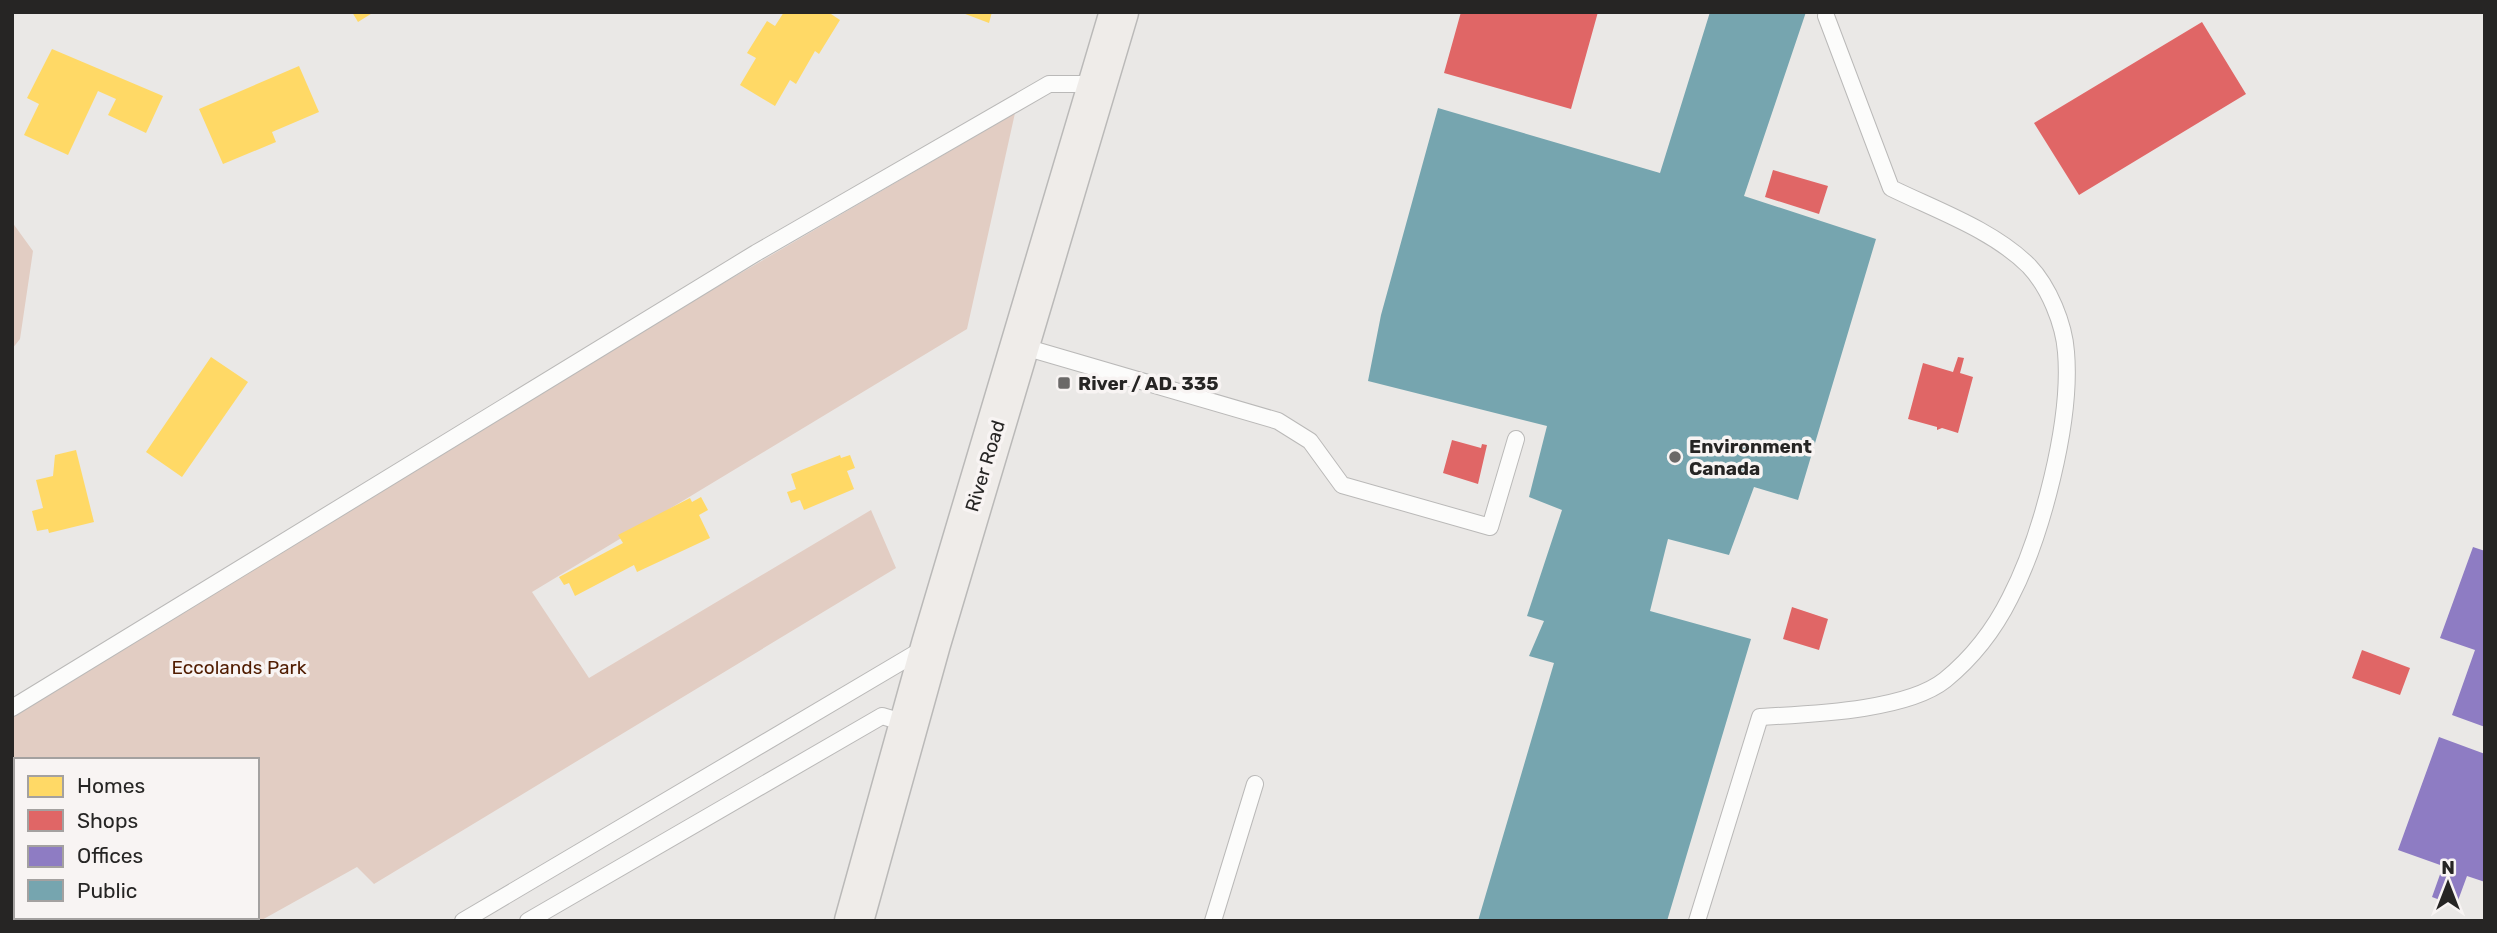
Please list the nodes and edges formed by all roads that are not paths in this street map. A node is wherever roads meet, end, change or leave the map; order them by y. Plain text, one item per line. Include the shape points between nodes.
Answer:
1 (1119, 12) edge
2 (1826, 16) dead end
3 (1097, 84) junction
4 (1021, 346) junction
5 (1516, 439) dead end
6 (932, 644) junction
7 (12, 708) edge
8 (909, 724) junction
9 (1255, 785) dead end
10 (463, 921) edge
11 (528, 921) edge
12 (854, 921) edge
13 (1213, 921) edge
14 (1697, 921) edge

1 - 3 main road, River Road
2 - 14 lane via 1891,188 1996,241 2029,266 2062,330 2066,389 2036,538 2010,598 1979,646 1944,681 1912,697 1829,712 1760,717
3 - 4 main road, River Road
3 - 7 lane via 1049,84 756,253
4 - 5 lane via 1278,421 1310,441 1342,485 1490,527
4 - 6 main road, River Road
6 - 8 main road, River Road
6 - 10 lane
8 - 11 lane via 882,716
8 - 12 main road, River Road
9 - 13 lane

